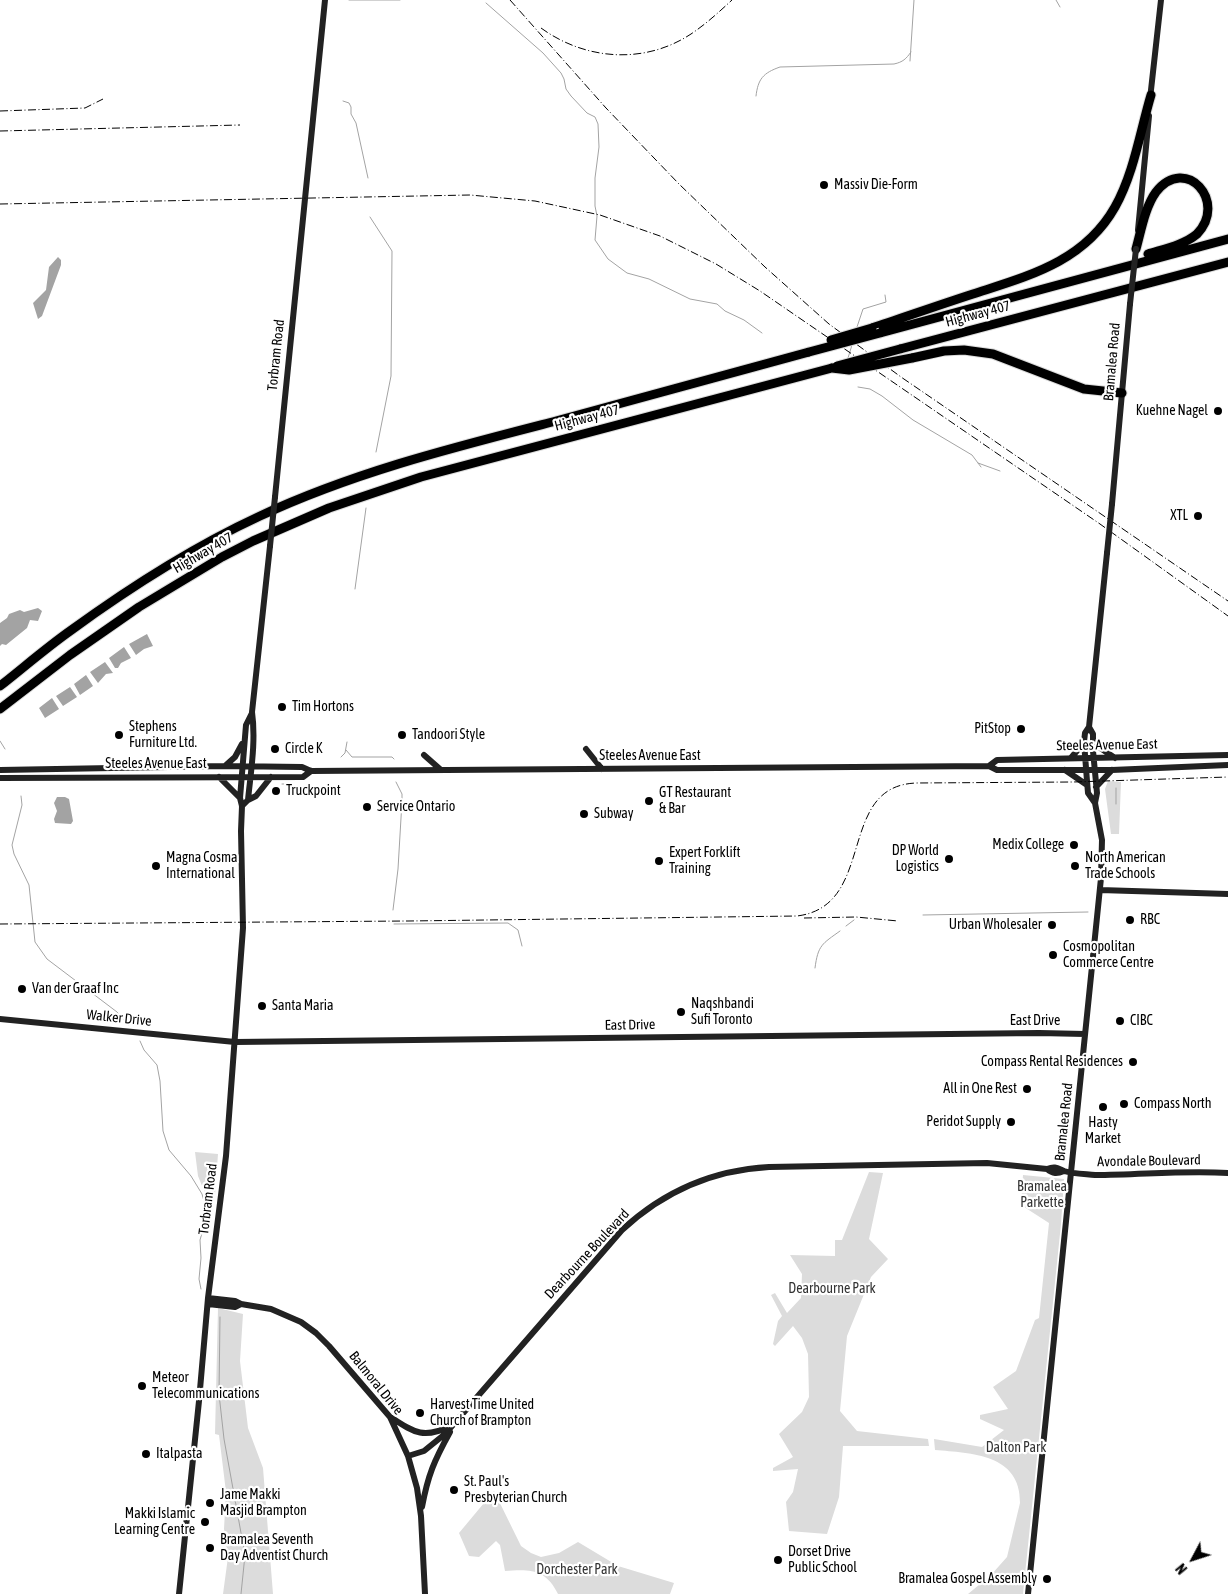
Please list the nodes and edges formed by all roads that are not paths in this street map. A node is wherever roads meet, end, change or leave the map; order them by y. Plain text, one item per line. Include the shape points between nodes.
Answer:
1 (325, 0) edge
2 (1161, 0) edge
3 (1150, 95) junction
4 (1228, 239) edge
5 (1136, 249) junction
6 (1228, 262) edge
7 (1120, 267) junction
8 (809, 352) junction
9 (832, 368) junction
10 (1122, 393) junction
11 (0, 686) edge
12 (0, 709) edge
13 (252, 713) junction
14 (1089, 727) junction
15 (244, 739) junction
16 (1084, 742) junction
17 (1093, 742) junction
18 (586, 750) dead end
19 (424, 755) dead end
20 (1228, 755) edge
21 (1070, 758) junction
22 (1085, 758) junction
23 (1093, 758) junction
24 (1114, 758) junction
25 (1228, 764) edge
26 (225, 766) junction
27 (242, 766) junction
28 (252, 766) junction
29 (989, 766) junction
30 (602, 769) junction
31 (1064, 769) junction
32 (1086, 769) junction
33 (0, 770) edge
34 (441, 770) junction
35 (1094, 770) junction
36 (1112, 770) junction
37 (311, 771) junction
38 (219, 777) junction
39 (241, 777) junction
40 (250, 777) junction
41 (271, 777) junction
42 (0, 778) edge
43 (1087, 785) junction
44 (1096, 787) junction
45 (240, 798) junction
46 (248, 800) junction
47 (1095, 803) junction
48 (242, 806) junction
49 (1100, 890) junction
50 (1228, 894) edge
51 (0, 1018) edge
52 (1085, 1034) junction
53 (235, 1042) junction
54 (1068, 1171) junction
55 (1228, 1173) edge
56 (208, 1301) junction
57 (390, 1417) junction
58 (454, 1425) junction
59 (408, 1456) junction
60 (421, 1516) junction
61 (179, 1594) edge
62 (425, 1594) edge
63 (1028, 1594) edge

1 - 13 main road, Torbram Road, bridge
2 - 3 main road, Bramalea Road
3 - 5 main road, Bramalea Road
3 - 8 highway, bridge via 1121,195 1110,215 1068,257 1040,272 817,344
4 - 7 highway, Highway 407
5 - 7 highway via 1149,206 1162,185 1184,178 1202,185 1210,198 1211,208 1201,230 1183,243 1128,260
5 - 10 main road, Bramalea Road, bridge
6 - 9 highway, Highway 407, bridge
7 - 8 highway, Highway 407, bridge
8 - 11 highway, Highway 407 via 382,468 305,496 209,542 117,598
9 - 10 highway, bridge via 849,370 964,350 993,354 1077,386
9 - 12 highway, Highway 407 via 421,477 329,508 245,545 139,607
10 - 14 main road, Bramalea Road, bridge
13 - 15 main road, Torbram Road
13 - 28 main road, Torbram Road via 255,730
14 - 16 main road, Bramalea Road via 1084,733
14 - 17 main road, Bramalea Road
15 - 26 main road via 240,751
15 - 27 main road, Torbram Road
16 - 21 main road
16 - 22 main road, Bramalea Road
17 - 23 main road, Bramalea Road
17 - 24 main road
18 - 30 main road
19 - 34 main road
20 - 24 main road, Steeles Avenue East
21 - 22 main road, Steeles Avenue East
21 - 29 main road, Steeles Avenue East via 997,760
22 - 23 main road, Steeles Avenue East
22 - 32 main road, Bramalea Road
23 - 24 main road, Steeles Avenue East
23 - 35 main road, Bramalea Road
25 - 36 main road, Steeles Avenue East
26 - 27 main road, Steeles Avenue East
26 - 33 main road, Steeles Avenue East
27 - 28 main road, Steeles Avenue East
27 - 39 main road, Torbram Road
28 - 37 main road, Steeles Avenue East via 302,767
28 - 40 main road, Torbram Road
29 - 30 main road, Steeles Avenue East
29 - 31 main road, Steeles Avenue East via 996,770
30 - 34 main road, Steeles Avenue East
31 - 32 main road, Steeles Avenue East
31 - 43 main road
32 - 35 main road, Steeles Avenue East
32 - 43 main road, Bramalea Road
34 - 37 main road, Steeles Avenue East
35 - 36 main road, Steeles Avenue East
35 - 44 main road, Bramalea Road
36 - 44 main road
37 - 41 main road, Steeles Avenue East via 303,777
38 - 39 main road, Steeles Avenue East
38 - 42 main road, Steeles Avenue East
38 - 45 main road
39 - 40 main road, Steeles Avenue East
39 - 45 main road, Torbram Road
40 - 41 main road, Steeles Avenue East
40 - 46 main road, Torbram Road
41 - 46 main road via 256,796
43 - 47 main road, Bramalea Road via 1088,794
44 - 47 main road, Bramalea Road
45 - 48 main road, Torbram Road
46 - 48 main road
47 - 49 main road, Bramalea Road via 1102,840
48 - 53 main road, Torbram Road via 243,928
49 - 50 main road
49 - 52 main road, Bramalea Road
51 - 53 main road, Walker Drive
52 - 53 main road, East Drive
52 - 54 main road, Bramalea Road
53 - 56 main road, Torbram Road via 226,1156
54 - 55 main road, Avondale Boulevard via 1094,1175
54 - 58 main road, Dearbourne Boulevard via 1058,1174 1046,1169 987,1163 769,1167 734,1171 695,1183 656,1204 622,1230
54 - 63 main road, Bramalea Road
56 - 57 main road, Balmoral Drive via 235,1301 279,1312 300,1322 329,1346
56 - 61 main road, Torbram Road
57 - 58 main road via 420,1434 436,1433
57 - 59 main road, Balmoral Drive
58 - 59 main road, Dearbourne Boulevard via 430,1447
58 - 60 main road via 431,1467
59 - 60 main road, Balmoral Drive
60 - 62 main road, Balmoral Drive

